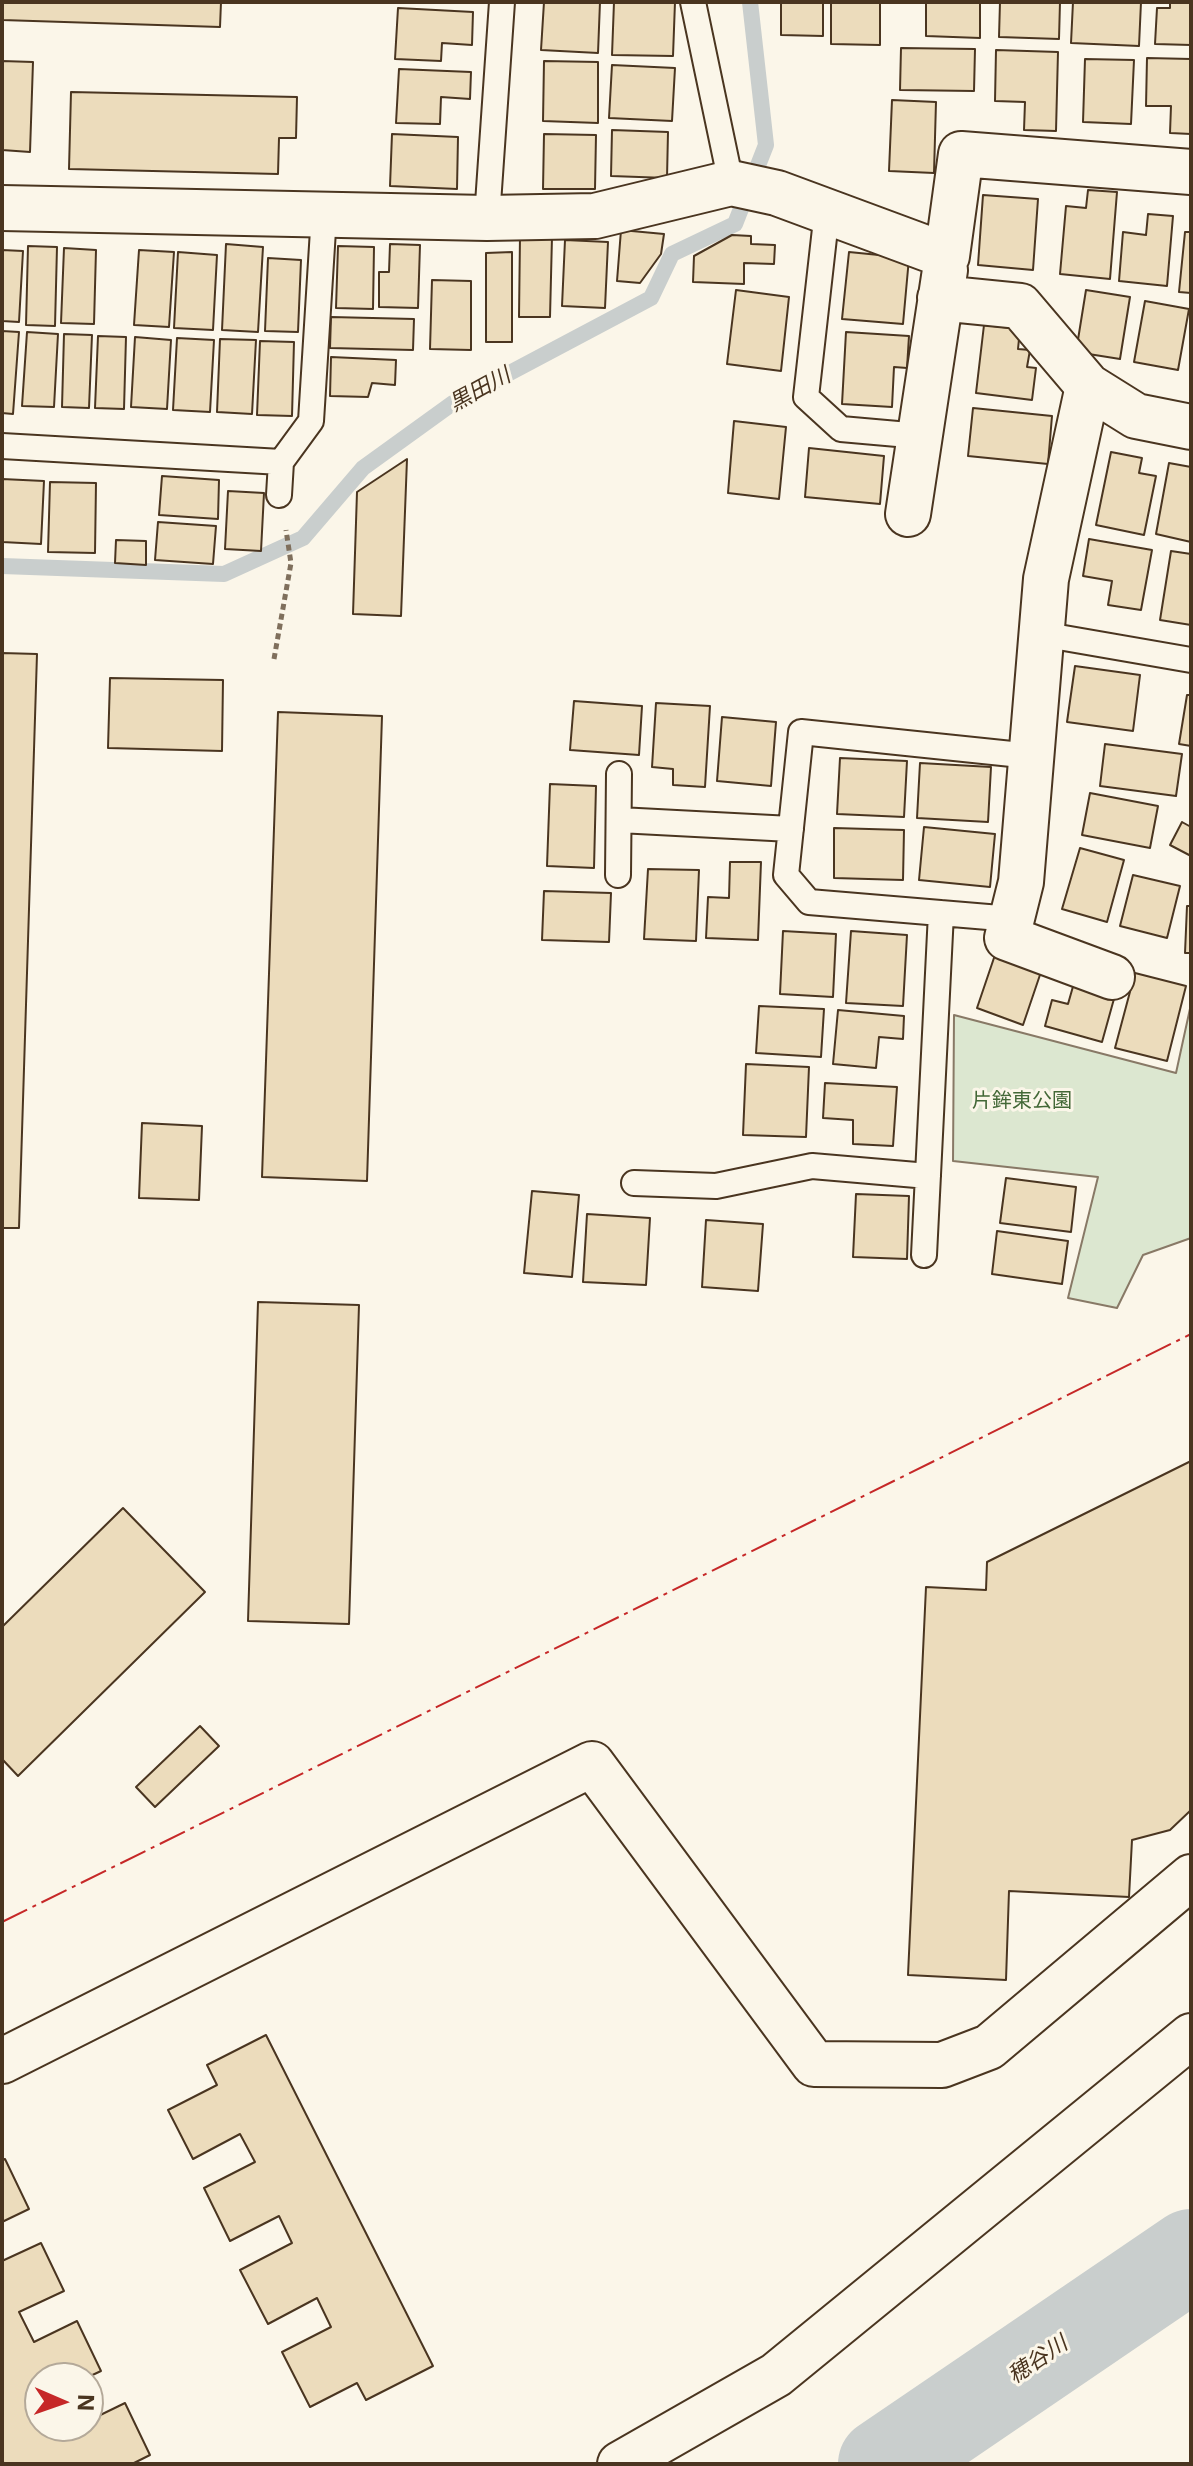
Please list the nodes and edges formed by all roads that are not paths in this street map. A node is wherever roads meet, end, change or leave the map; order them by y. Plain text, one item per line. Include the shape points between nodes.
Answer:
1 (502, 2) edge
2 (693, 2) edge
3 (1191, 172) edge
4 (733, 183) junction
5 (2, 208) edge
6 (827, 211) junction
7 (324, 214) junction
8 (487, 218) junction
9 (947, 256) junction
10 (940, 298) junction
11 (1088, 386) junction
12 (1191, 427) edge
13 (920, 436) junction
14 (2, 446) edge
15 (281, 462) junction
16 (279, 495) dead end
17 (908, 514) dead end
18 (1041, 634) junction
19 (1191, 660) edge
20 (1031, 756) junction
21 (619, 774) dead end
22 (619, 820) junction
23 (791, 829) junction
24 (618, 875) dead end
25 (941, 913) junction
26 (1012, 919) junction
27 (1112, 977) dead end
28 (928, 1176) junction
29 (634, 1183) dead end
30 (924, 1255) dead end
31 (1191, 1877) edge
32 (1191, 2036) edge
33 (4, 2055) edge
34 (620, 2464) edge

1 - 8 lane
2 - 4 lane
3 - 9 street via 961,154
4 - 6 street
4 - 8 street via 595,216
5 - 7 street
6 - 9 street
6 - 13 lane via 806,397 841,429
7 - 8 street
7 - 15 lane via 311,421
9 - 10 street
10 - 11 street via 1020,306
10 - 13 street
11 - 12 street via 1136,416
11 - 18 street via 1046,579
13 - 17 street
14 - 15 lane
15 - 16 lane
18 - 19 lane
18 - 20 street
20 - 23 lane via 801,732
20 - 26 street via 1021,882
21 - 22 lane
22 - 23 lane
22 - 24 lane
23 - 25 lane via 786,875 809,902
25 - 26 lane
25 - 28 lane
26 - 27 street via 1007,938
28 - 29 lane via 812,1166 716,1186
28 - 30 lane
31 - 33 street via 989,2047 942,2065 814,2064 592,1764
32 - 34 street via 776,2375

